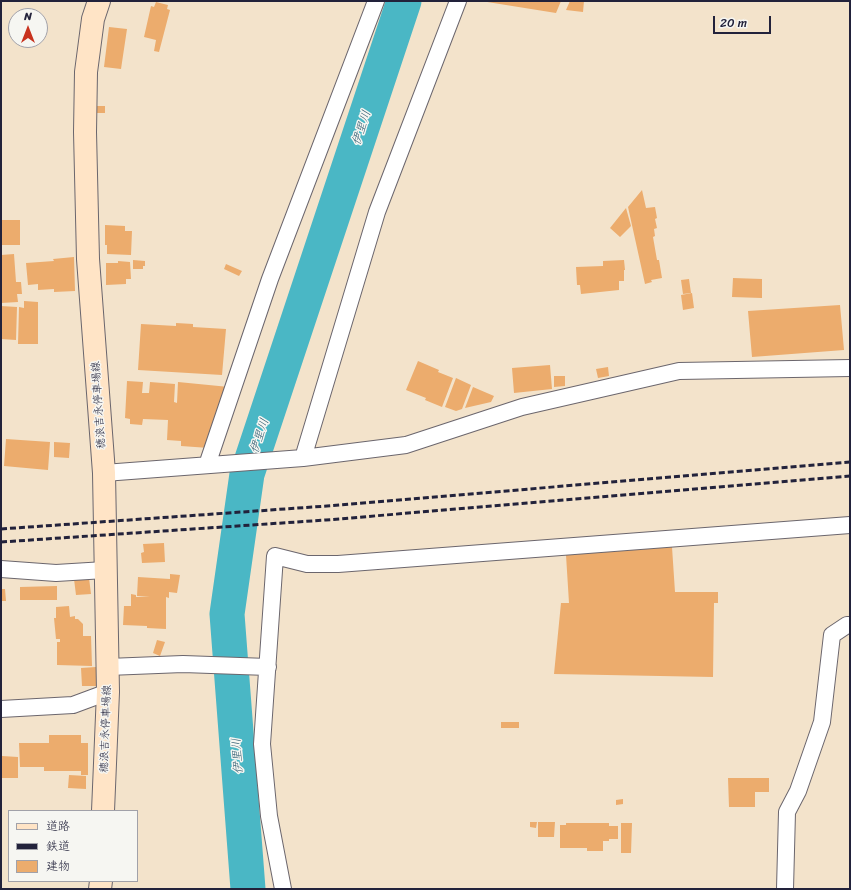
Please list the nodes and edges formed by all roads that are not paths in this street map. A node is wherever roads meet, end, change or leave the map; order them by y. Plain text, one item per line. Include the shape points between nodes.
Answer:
1 (99, 1) edge
2 (376, 1) edge
3 (458, 1) edge
4 (850, 368) edge
5 (303, 458) junction
6 (207, 465) junction
7 (104, 473) junction
8 (850, 525) edge
9 (1, 569) edge
10 (105, 570) junction
11 (850, 625) edge
12 (108, 667) junction
13 (267, 667) junction
14 (108, 692) junction
15 (1, 709) edge
16 (103, 810) edge
17 (283, 889) edge
18 (785, 889) edge

1 - 7 main road, 穂浪吉永停車場線 via 93,19 86,72 85,132 88,259
2 - 6 street via 270,278
3 - 5 street via 378,212
4 - 5 street via 679,371 522,407 406,444
5 - 6 street
6 - 7 street
7 - 10 main road, 穂浪吉永停車場線
8 - 13 street via 338,564 307,564 275,556
9 - 10 street via 56,573
10 - 12 main road, 穂浪吉永停車場線
11 - 18 street via 832,635 822,722 798,791 787,812
12 - 13 street via 183,664
12 - 14 main road, 穂浪吉永停車場線
13 - 17 street via 262,744 269,816
14 - 15 street via 73,706
14 - 16 main road, 穂浪吉永停車場線

